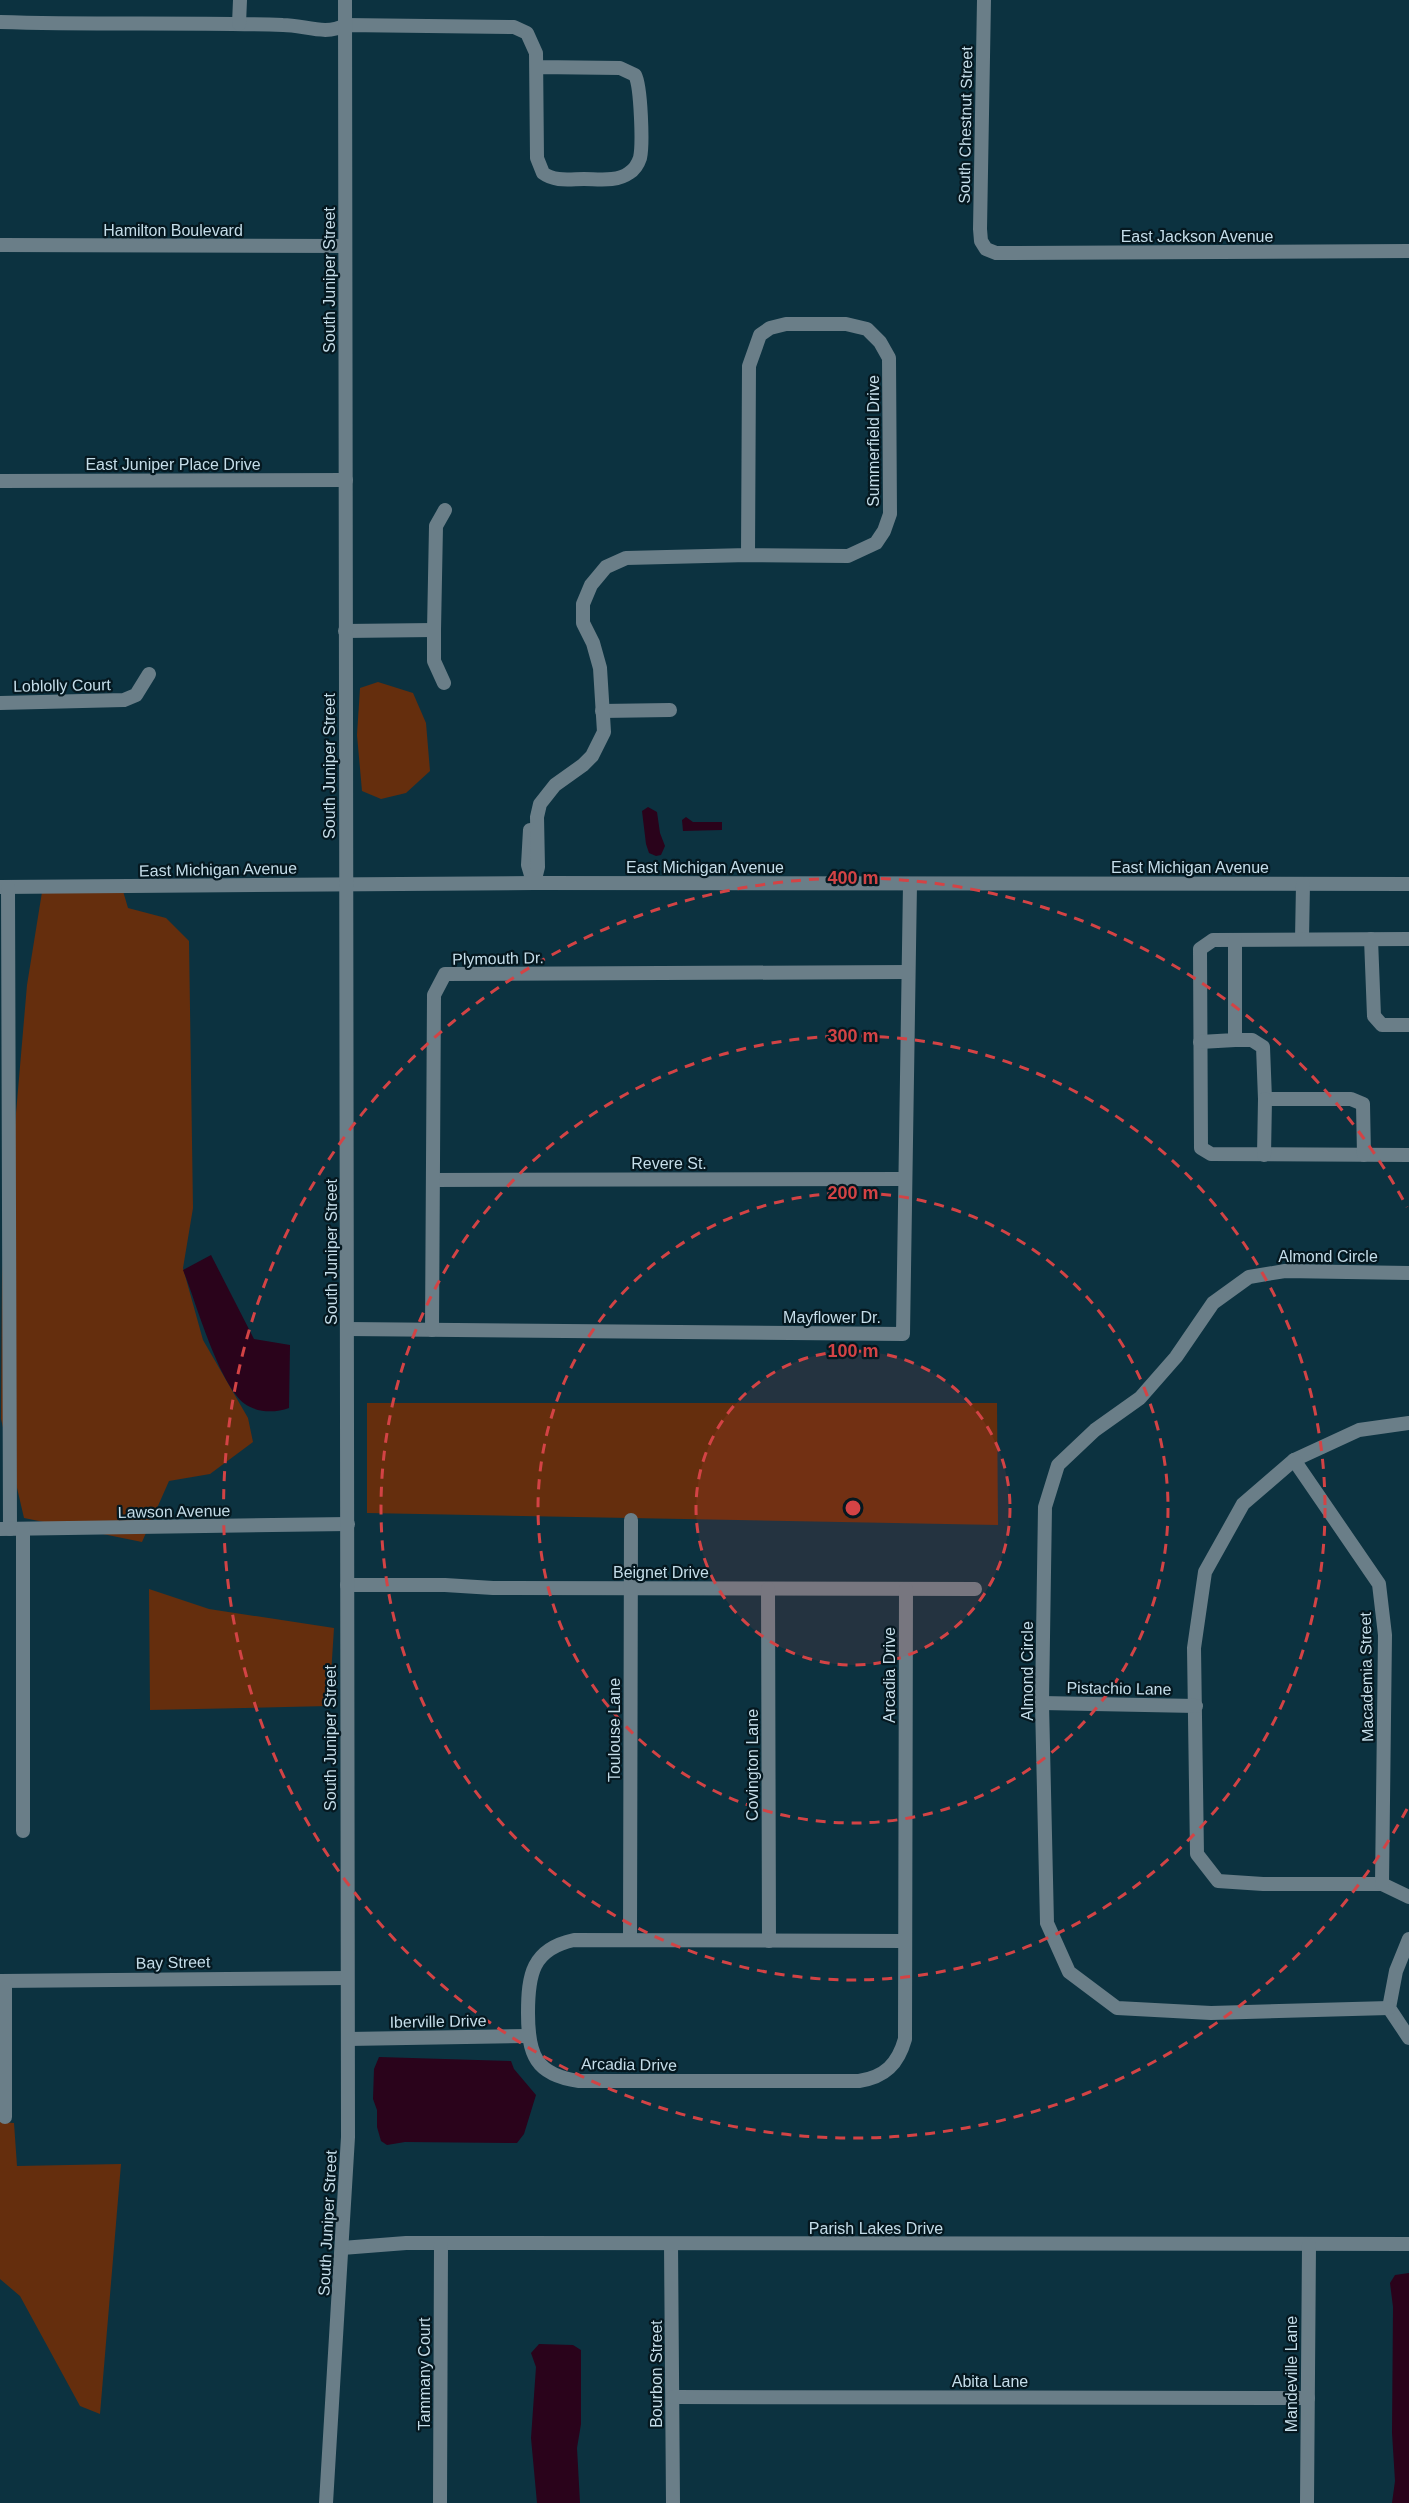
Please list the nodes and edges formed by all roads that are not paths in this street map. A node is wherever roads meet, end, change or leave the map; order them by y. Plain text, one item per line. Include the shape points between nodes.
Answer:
1 (240, 0) edge
2 (345, 0) edge
3 (984, 0) edge
4 (0, 22) edge
5 (239, 24) junction
6 (345, 25) junction
7 (537, 67) junction
8 (0, 246) edge
9 (345, 246) junction
10 (986, 249) joint
11 (1409, 251) edge
12 (346, 480) junction
13 (0, 482) edge
14 (445, 510) dead end
15 (748, 555) junction
16 (434, 630) junction
17 (345, 631) junction
18 (149, 674) dead end
19 (444, 683) dead end
20 (0, 703) edge
21 (670, 710) dead end
22 (602, 711) junction
23 (534, 883) junction
24 (345, 884) junction
25 (910, 884) junction
26 (1303, 884) junction
27 (1409, 884) edge
28 (4, 887) edge
29 (1302, 939) junction
30 (1371, 939) junction
31 (1409, 939) edge
32 (1235, 940) junction
33 (908, 972) junction
34 (1409, 1025) edge
35 (1235, 1040) junction
36 (1200, 1042) junction
37 (1265, 1099) junction
38 (5, 1148) edge
39 (1264, 1155) junction
40 (1364, 1155) junction
41 (1409, 1155) edge
42 (905, 1179) junction
43 (433, 1180) junction
44 (1409, 1273) edge
45 (347, 1329) junction
46 (432, 1330) junction
47 (1409, 1423) edge
48 (1294, 1460) junction
49 (631, 1520) dead end
50 (348, 1524) junction
51 (11, 1529) edge
52 (347, 1585) junction
53 (630, 1589) junction
54 (768, 1589) junction
55 (906, 1589) junction
56 (975, 1589) dead end
57 (1042, 1703) junction
58 (1196, 1706) junction
59 (23, 1831) dead end
60 (1382, 1884) junction
61 (1409, 1897) edge
62 (1409, 1939) edge
63 (630, 1940) junction
64 (769, 1941) junction
65 (905, 1941) junction
66 (347, 1978) junction
67 (2, 1981) edge
68 (1389, 2008) junction
69 (528, 2037) junction
70 (1409, 2038) edge
71 (348, 2039) junction
72 (4, 2117) dead end
73 (671, 2244) junction
74 (1409, 2244) edge
75 (441, 2245) junction
76 (1309, 2245) junction
77 (342, 2247) junction
78 (673, 2397) junction
79 (1308, 2398) junction
80 (326, 2503) edge
81 (440, 2503) edge
82 (673, 2503) edge
83 (1307, 2503) edge

1 - 5 street
2 - 6 street, South Juniper Street
3 - 10 street, South Chestnut Street via 980,229
4 - 5 street
5 - 6 street via 301,25 312,30 337,30
6 - 7 street via 514,27 527,33 533,42
6 - 9 street, South Juniper Street
7 - 7 street via 537,158 543,173 558,179 610,179 630,173 641,152 640,89 634,75 620,68
8 - 9 street, Hamilton Boulevard
9 - 12 street, South Juniper Street
10 - 11 street, East Jackson Avenue via 996,253
12 - 13 street, East Juniper Place Drive
12 - 17 street, South Juniper Street
14 - 16 street via 436,526
15 - 15 street, Summerfield Drive via 848,556 876,543 884,531 890,514 889,358 867,329 846,324 786,324 760,335 749,366
15 - 22 street, Summerfield Drive via 626,558 606,567 591,585 584,604 584,623 600,668
16 - 17 street
16 - 19 street via 434,660
17 - 24 street, South Juniper Street
18 - 20 street, Loblolly Court via 136,695 124,700
21 - 22 street
22 - 23 street, Summerfield Drive via 604,732 592,756 555,785 540,804
23 - 24 street, East Michigan Avenue
23 - 25 street, East Michigan Avenue
24 - 28 street, East Michigan Avenue
24 - 45 street, South Juniper Street
25 - 26 street, East Michigan Avenue
25 - 33 street, Mayflower Dr.
26 - 27 street, East Michigan Avenue
26 - 29 street
28 - 38 street
29 - 30 street
29 - 32 street
30 - 31 street
30 - 34 street via 1374,1016 1382,1025
32 - 35 street
32 - 36 street via 1213,940 1200,949
33 - 42 street, Mayflower Dr.
33 - 43 street, Plymouth Dr. via 446,974 434,995
35 - 36 street
35 - 37 street via 1252,1040 1263,1047
36 - 39 street via 1201,1148 1211,1154
37 - 39 street
37 - 40 street via 1351,1099 1363,1104
38 - 51 street
39 - 40 street
40 - 41 street
42 - 43 street, Revere St.
42 - 46 street, Mayflower Dr. via 903,1334
43 - 46 street, Plymouth Dr.
44 - 57 street, Almond Circle via 1285,1271 1250,1277 1213,1304 1176,1357 1140,1398 1095,1430 1058,1466 1045,1507
45 - 46 street, Mayflower Dr.
45 - 50 street, South Juniper Street
47 - 48 street via 1359,1430
48 - 58 street via 1243,1504 1205,1572 1194,1648
48 - 60 street, Macademia Street via 1379,1584 1385,1635
49 - 53 street, Toulouse Lane
50 - 51 street, Lawson Avenue
50 - 52 street, South Juniper Street
51 - 59 street
52 - 53 street, Beignet Drive
52 - 66 street, South Juniper Street
53 - 54 street, Beignet Drive
53 - 63 street, Toulouse Lane
54 - 55 street, Beignet Drive
54 - 64 street, Covington Lane
55 - 56 street, Beignet Drive
55 - 65 street, Arcadia Drive
57 - 58 street, Pistachio Lane
57 - 68 street, Almond Circle via 1047,1923 1069,1972 1117,2008 1211,2013
58 - 60 street via 1197,1854 1218,1881
60 - 61 street
62 - 68 street via 1396,1971
63 - 64 street, Arcadia Drive
63 - 69 street, Arcadia Drive via 574,1940 543,1953 530,1975
64 - 65 street, Arcadia Drive
65 - 69 street, Arcadia Drive via 905,2039 893,2065 872,2079 579,2081 549,2072 530,2050
66 - 67 street, Bay Street
66 - 71 street, South Juniper Street
67 - 72 street
68 - 70 street
69 - 71 street, Iberville Drive
71 - 77 street, South Juniper Street
73 - 75 street, Parish Lakes Drive
73 - 76 street, Parish Lakes Drive
73 - 78 street, Bourbon Street
74 - 76 street, Parish Lakes Drive
75 - 77 street, Parish Lakes Drive
75 - 81 street, Tammany Court
76 - 79 street, Mandeville Lane
77 - 80 street, South Juniper Street
78 - 79 street, Abita Lane
78 - 82 street, Bourbon Street
79 - 83 street, Mandeville Lane

